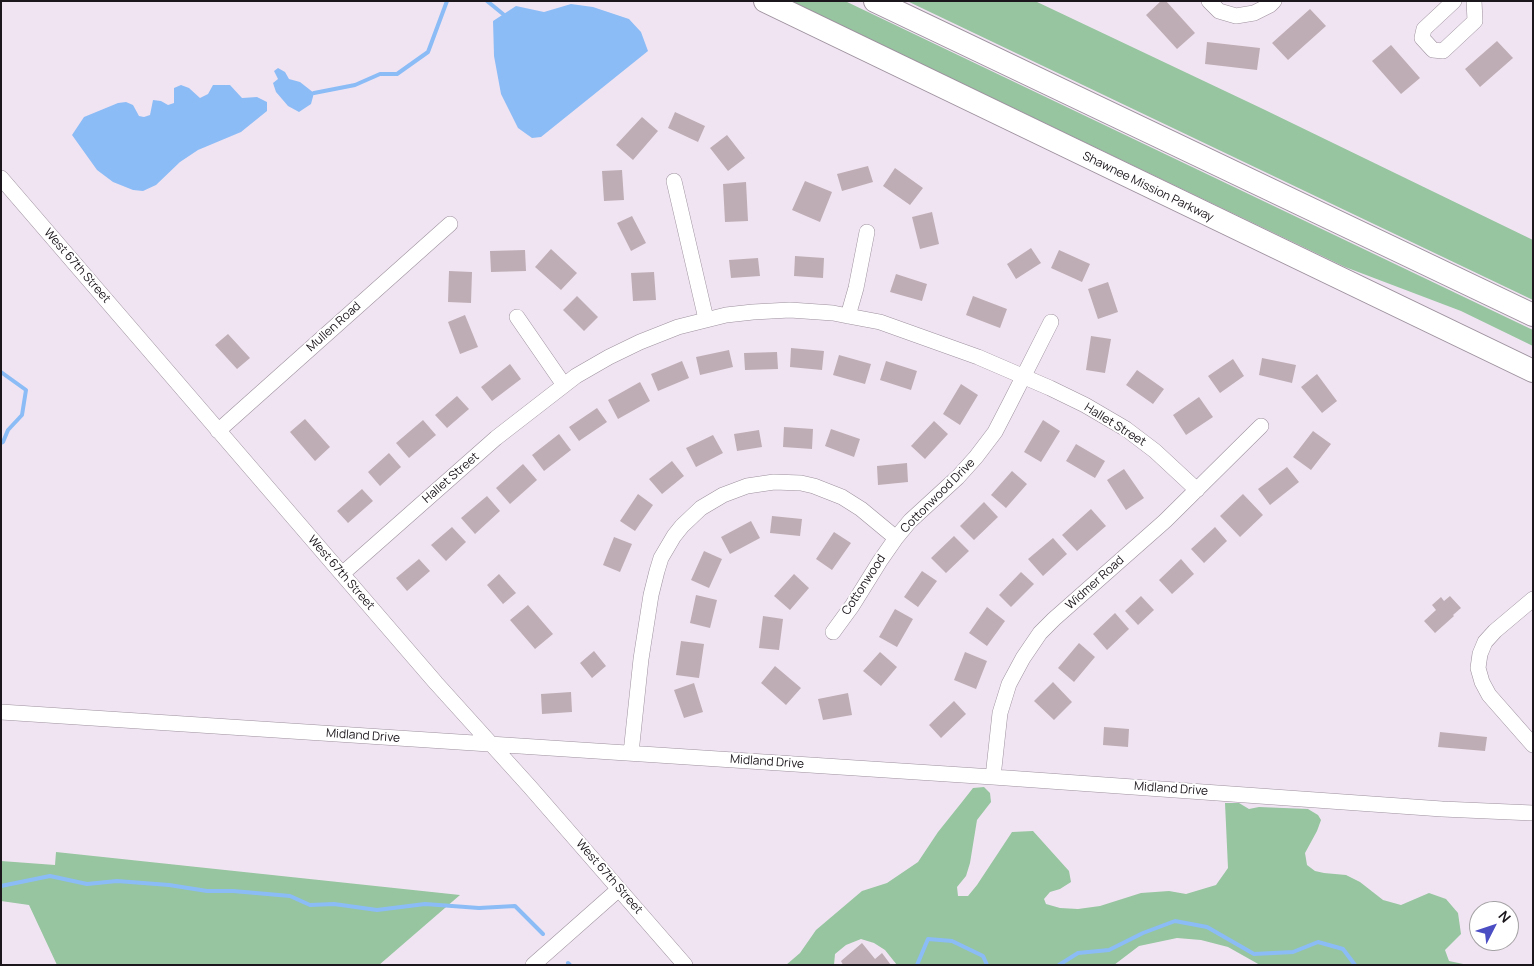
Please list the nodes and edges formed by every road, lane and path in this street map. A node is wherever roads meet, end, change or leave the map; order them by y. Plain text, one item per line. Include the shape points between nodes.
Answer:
1 (764, 1) edge
2 (874, 1) edge
3 (1209, 1) edge
4 (1274, 1) edge
5 (1454, 1) edge
6 (1474, 1) edge
7 (1, 178) edge
8 (674, 181) dead end
9 (450, 224) dead end
10 (866, 232) dead end
11 (1415, 315) junction
12 (1533, 315) edge
13 (848, 316) junction
14 (517, 317) dead end
15 (706, 319) junction
16 (1051, 322) dead end
17 (1533, 357) edge
18 (1533, 371) edge
19 (1024, 376) junction
20 (564, 385) junction
21 (1261, 426) dead end
22 (218, 431) junction
23 (1197, 490) junction
24 (896, 538) junction
25 (342, 574) junction
26 (1533, 599) edge
27 (833, 632) dead end
28 (1, 712) edge
29 (491, 744) junction
30 (1533, 745) edge
31 (631, 753) junction
32 (993, 777) junction
33 (1533, 813) edge
34 (619, 889) junction
35 (533, 965) edge
36 (685, 965) edge

1 - 11 highway, Shawnee Mission Parkway
2 - 12 highway
3 - 4 street via 1219,11 1236,16 1254,13
5 - 6 street via 1424,30 1422,38 1433,50 1443,51 1475,21
7 - 22 street, West 67th Street
8 - 15 street
9 - 22 street, Mullen Road
10 - 13 street
11 - 17 highway
11 - 18 highway, Shawnee Mission Parkway
13 - 15 street, Hallet Street via 790,310
13 - 19 street, Hallet Street via 880,322 925,337
14 - 20 street
15 - 20 street, Hallet Street via 640,342
16 - 19 street
19 - 23 street, Hallet Street via 1126,429 1155,450
19 - 24 street, Cottonwood Drive via 995,432 976,457
20 - 25 street, Hallet Street via 496,438
21 - 23 street, Widmer Road
22 - 25 street, West 67th Street
23 - 32 street, Widmer Road via 1040,634 1009,684 1000,713
24 - 27 street, Cottonwood
24 - 31 street, Cottonwood Drive via 861,508 842,497 801,483 774,482 748,486 701,508 674,536 657,570 641,659
25 - 29 street, West 67th Street
26 - 30 street via 1485,642 1478,668 1489,695
28 - 29 street, Midland Drive
29 - 31 street, Midland Drive
29 - 34 street, West 67th Street
31 - 32 street, Midland Drive
32 - 33 street, Midland Drive
34 - 35 street
34 - 36 street, West 67th Street

